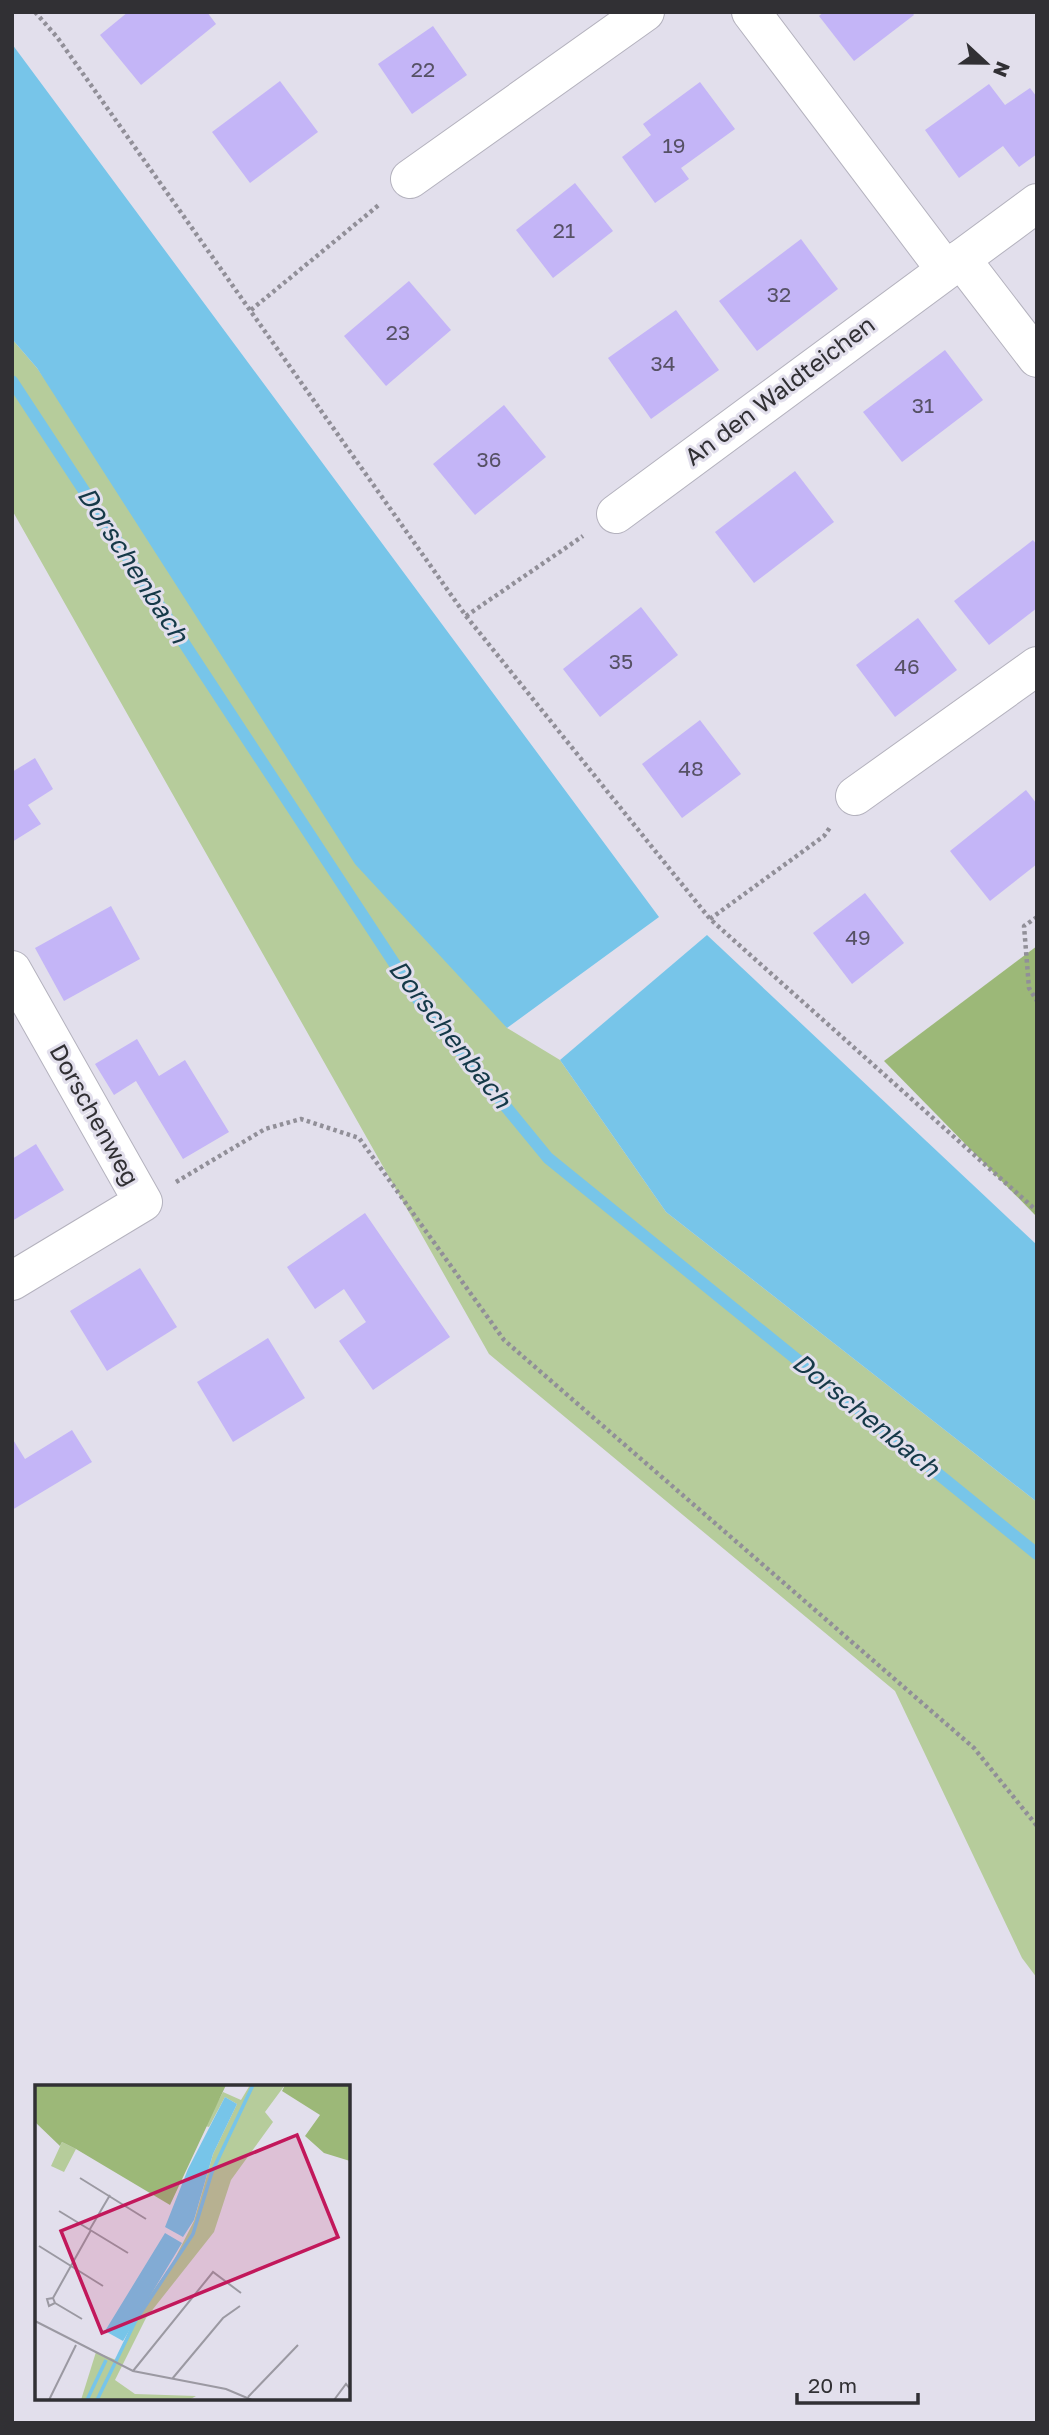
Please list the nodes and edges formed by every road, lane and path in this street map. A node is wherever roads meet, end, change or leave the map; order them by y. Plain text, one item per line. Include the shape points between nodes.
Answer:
1 (35, 12) edge
2 (645, 12) edge
3 (751, 12) edge
4 (410, 179) joint
5 (1037, 203) edge
6 (953, 264) junction
7 (251, 310) junction
8 (1037, 358) edge
9 (616, 513) joint
10 (466, 616) junction
11 (1037, 666) edge
12 (855, 796) joint
13 (1037, 917) edge
14 (710, 919) junction
15 (12, 970) edge
16 (1037, 1001) edge
17 (143, 1202) junction
18 (1037, 1211) edge
19 (12, 1281) edge
20 (1037, 1826) edge

1 - 7 path
2 - 4 street
3 - 6 street
4 - 7 path
5 - 6 street, An den Waldteichen
6 - 8 street
6 - 9 street, An den Waldteichen
7 - 10 path
9 - 10 path
10 - 14 path
11 - 12 street
12 - 14 path via 824,836
13 - 16 path via 1024,926 1029,988
14 - 18 path
15 - 17 street, Dorschenweg
17 - 19 street, Dorschenweg
17 - 20 path via 265,1129 301,1119 359,1138 504,1340 974,1748

